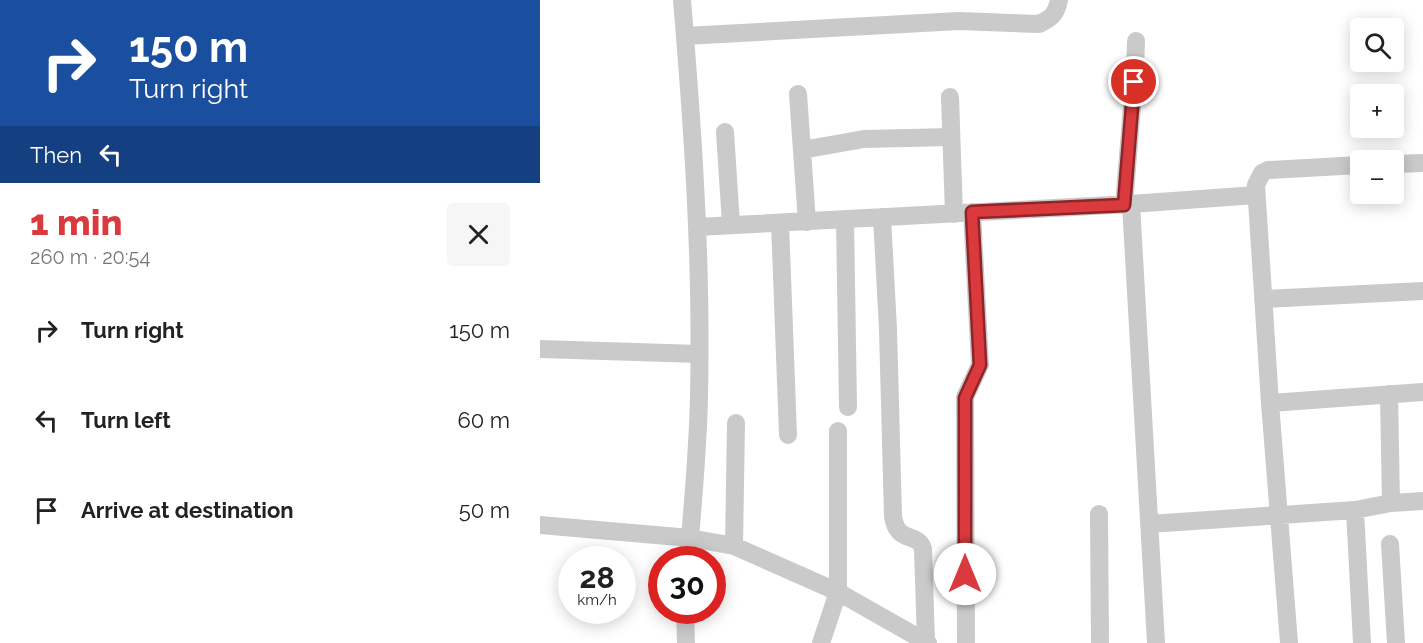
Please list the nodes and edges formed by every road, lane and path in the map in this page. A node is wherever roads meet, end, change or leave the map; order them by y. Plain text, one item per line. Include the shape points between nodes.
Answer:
1 (682, 0) edge
2 (1059, 0) edge
3 (685, 36) junction
4 (1136, 41) dead end
5 (798, 94) dead end
6 (950, 97) dead end
7 (724, 132) dead end
8 (951, 137) junction
9 (802, 150) junction
10 (1423, 163) edge
11 (1404, 164) edge
12 (1350, 166) edge
13 (1256, 195) junction
14 (1127, 204) junction
15 (972, 212) junction
16 (954, 214) junction
17 (882, 217) junction
18 (844, 220) junction
19 (807, 222) junction
20 (780, 223) junction
21 (731, 224) junction
22 (697, 227) junction
23 (1423, 291) edge
24 (1263, 299) junction
25 (540, 349) edge
26 (699, 354) junction
27 (1423, 392) edge
28 (1389, 394) junction
29 (1270, 403) junction
30 (849, 407) dead end
31 (736, 423) dead end
32 (838, 431) dead end
33 (788, 435) dead end
34 (1423, 501) edge
35 (1391, 502) junction
36 (1355, 510) junction
37 (1099, 514) dead end
38 (1280, 516) junction
39 (1149, 524) junction
40 (540, 525) edge
41 (690, 538) junction
42 (1390, 544) dead end
43 (689, 546) edge
44 (734, 546) junction
45 (838, 592) junction
46 (685, 624) edge
47 (686, 643) edge
48 (821, 643) edge
49 (927, 643) edge
50 (966, 643) edge
51 (1100, 643) edge
52 (1156, 643) edge
53 (1290, 643) edge
54 (1362, 643) edge
55 (1395, 643) edge

1 - 3 street
2 - 3 street via 1051,19 1039,24 959,21
3 - 22 street
4 - 14 street
5 - 9 street
6 - 8 street
7 - 21 street
8 - 9 street via 864,139
8 - 16 street
9 - 19 street
10 - 11 street
12 - 13 street via 1268,170 1258,178
13 - 14 street
13 - 24 street
14 - 15 street
14 - 39 street
15 - 16 street
15 - 50 street via 980,365 965,398
16 - 17 street
17 - 18 street
17 - 49 street via 893,516 900,534 917,539 923,549
18 - 19 street
18 - 30 street
19 - 20 street
20 - 21 street
20 - 33 street
21 - 22 street
22 - 26 street
23 - 24 street
24 - 29 street
25 - 26 street
26 - 41 street
27 - 28 street
28 - 29 street
28 - 35 street
29 - 38 street
31 - 44 street
32 - 45 street
34 - 35 street
35 - 36 street
36 - 38 street
36 - 54 street
37 - 51 street
38 - 39 street
38 - 53 street
39 - 52 street
40 - 41 street
41 - 43 street
41 - 44 street
42 - 55 street
44 - 45 street
45 - 48 street
45 - 49 street
46 - 47 street

